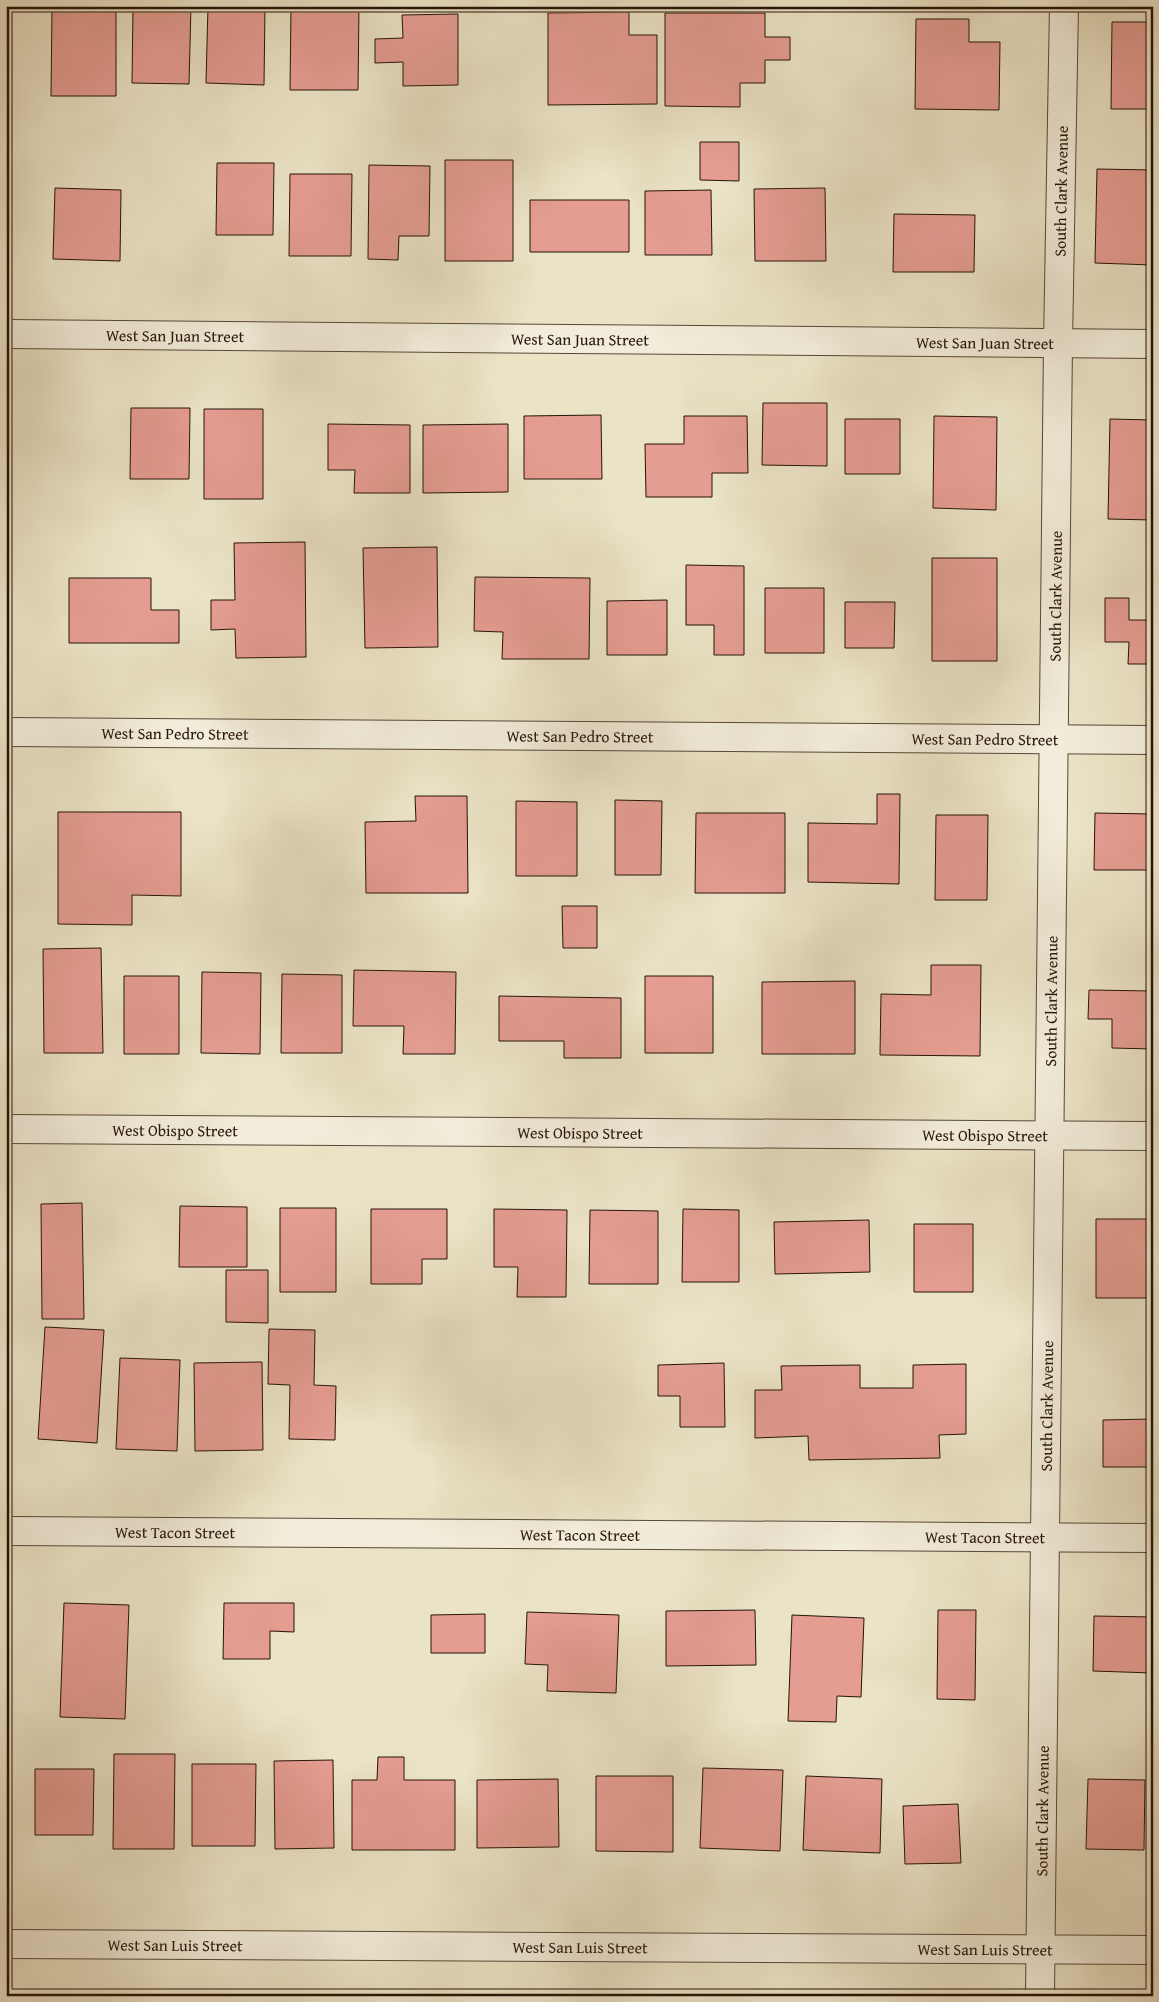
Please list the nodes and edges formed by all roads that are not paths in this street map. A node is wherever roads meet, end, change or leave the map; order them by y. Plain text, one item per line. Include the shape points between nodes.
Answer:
1 (1064, 6) edge
2 (6, 334) edge
3 (1058, 343) junction
4 (1153, 344) edge
5 (6, 732) edge
6 (1054, 739) junction
7 (1153, 740) edge
8 (6, 1128) edge
9 (1050, 1135) junction
10 (1153, 1136) edge
11 (6, 1532) edge
12 (1045, 1538) junction
13 (1153, 1538) edge
14 (6, 1944) edge
15 (1040, 1949) junction
16 (1153, 1950) edge
17 (1040, 1996) edge

1 - 3 street, South Clark Avenue
2 - 3 street, West San Juan Street
3 - 4 street, West San Juan Street
3 - 6 street, South Clark Avenue
5 - 6 street, West San Pedro Street
6 - 7 street, West San Pedro Street
6 - 9 street, South Clark Avenue
8 - 9 street, West Obispo Street
9 - 10 street, West Obispo Street
9 - 12 street, South Clark Avenue
11 - 12 street, West Tacon Street
12 - 13 street, West Tacon Street
12 - 15 street, South Clark Avenue
14 - 15 street, West San Luis Street
15 - 16 street, West San Luis Street
15 - 17 street, South Clark Avenue

